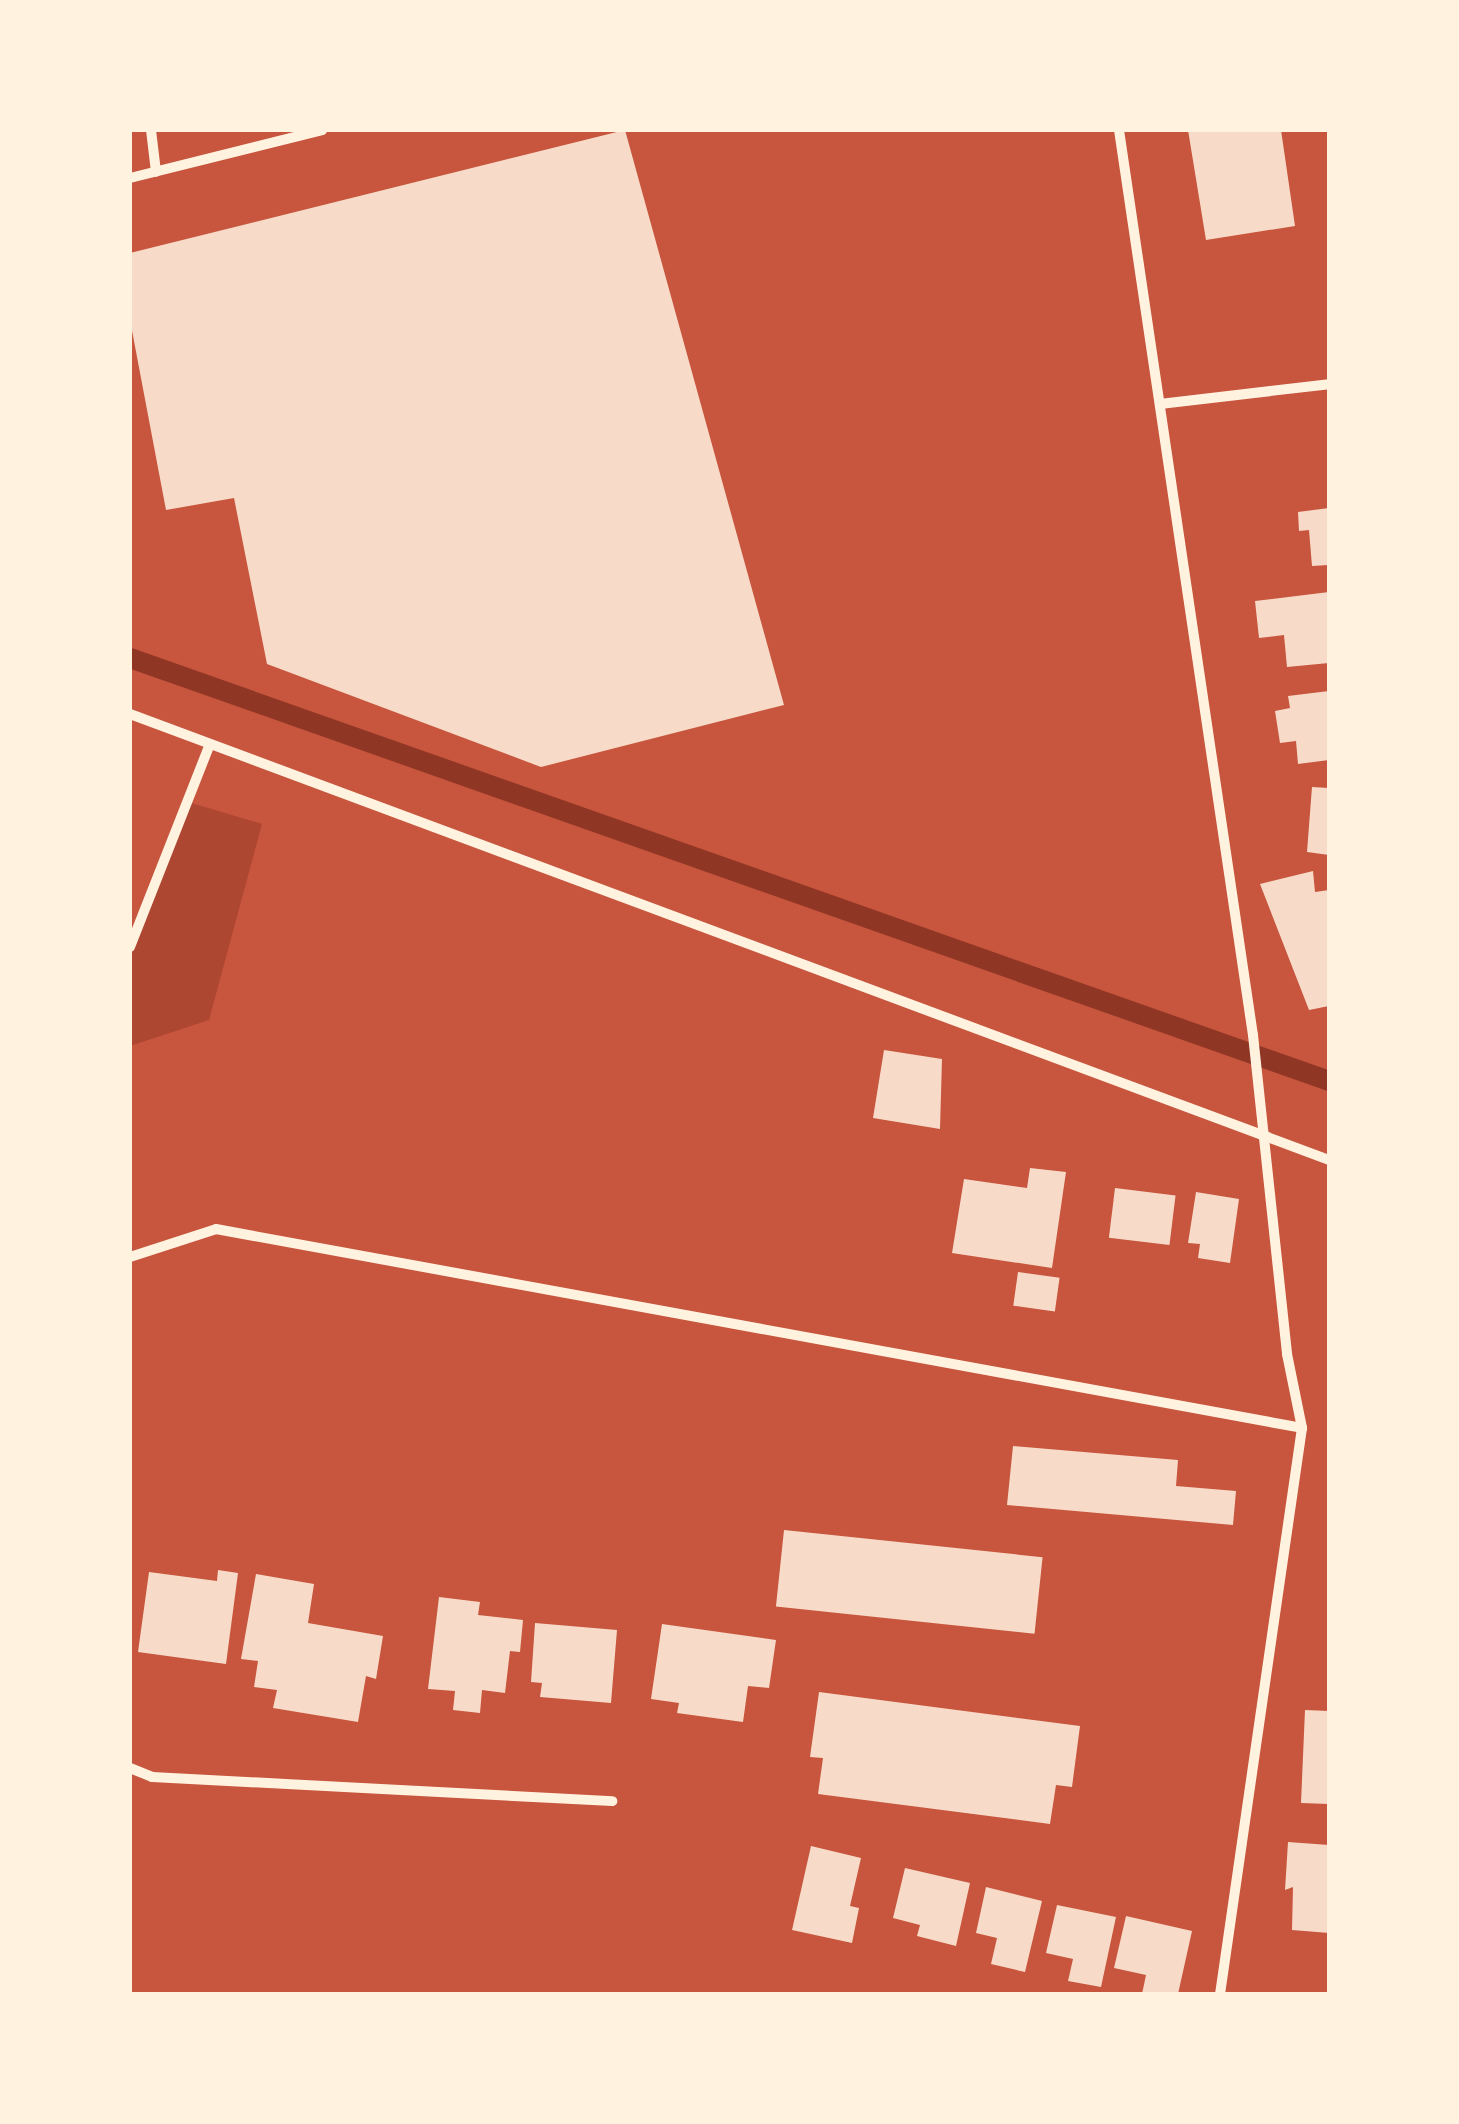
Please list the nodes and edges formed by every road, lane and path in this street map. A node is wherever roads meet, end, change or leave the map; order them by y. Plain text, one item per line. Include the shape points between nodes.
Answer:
1 (151, 130) edge
2 (322, 130) edge
3 (1120, 130) edge
4 (156, 172) junction
5 (130, 178) edge
6 (1329, 384) edge
7 (1160, 404) junction
8 (130, 714) edge
9 (210, 744) junction
10 (130, 947) edge
11 (1266, 1141) junction
12 (1329, 1160) edge
13 (130, 1257) edge
14 (1302, 1428) junction
15 (130, 1768) edge
16 (612, 1801) dead end
17 (1220, 1994) edge

1 - 4 street
2 - 4 street
3 - 7 street
4 - 5 street
6 - 7 street
7 - 11 street
8 - 9 street
9 - 10 street
9 - 11 street
11 - 12 street
11 - 14 street
13 - 14 street via 216,1229
14 - 17 street
15 - 16 street via 152,1778

